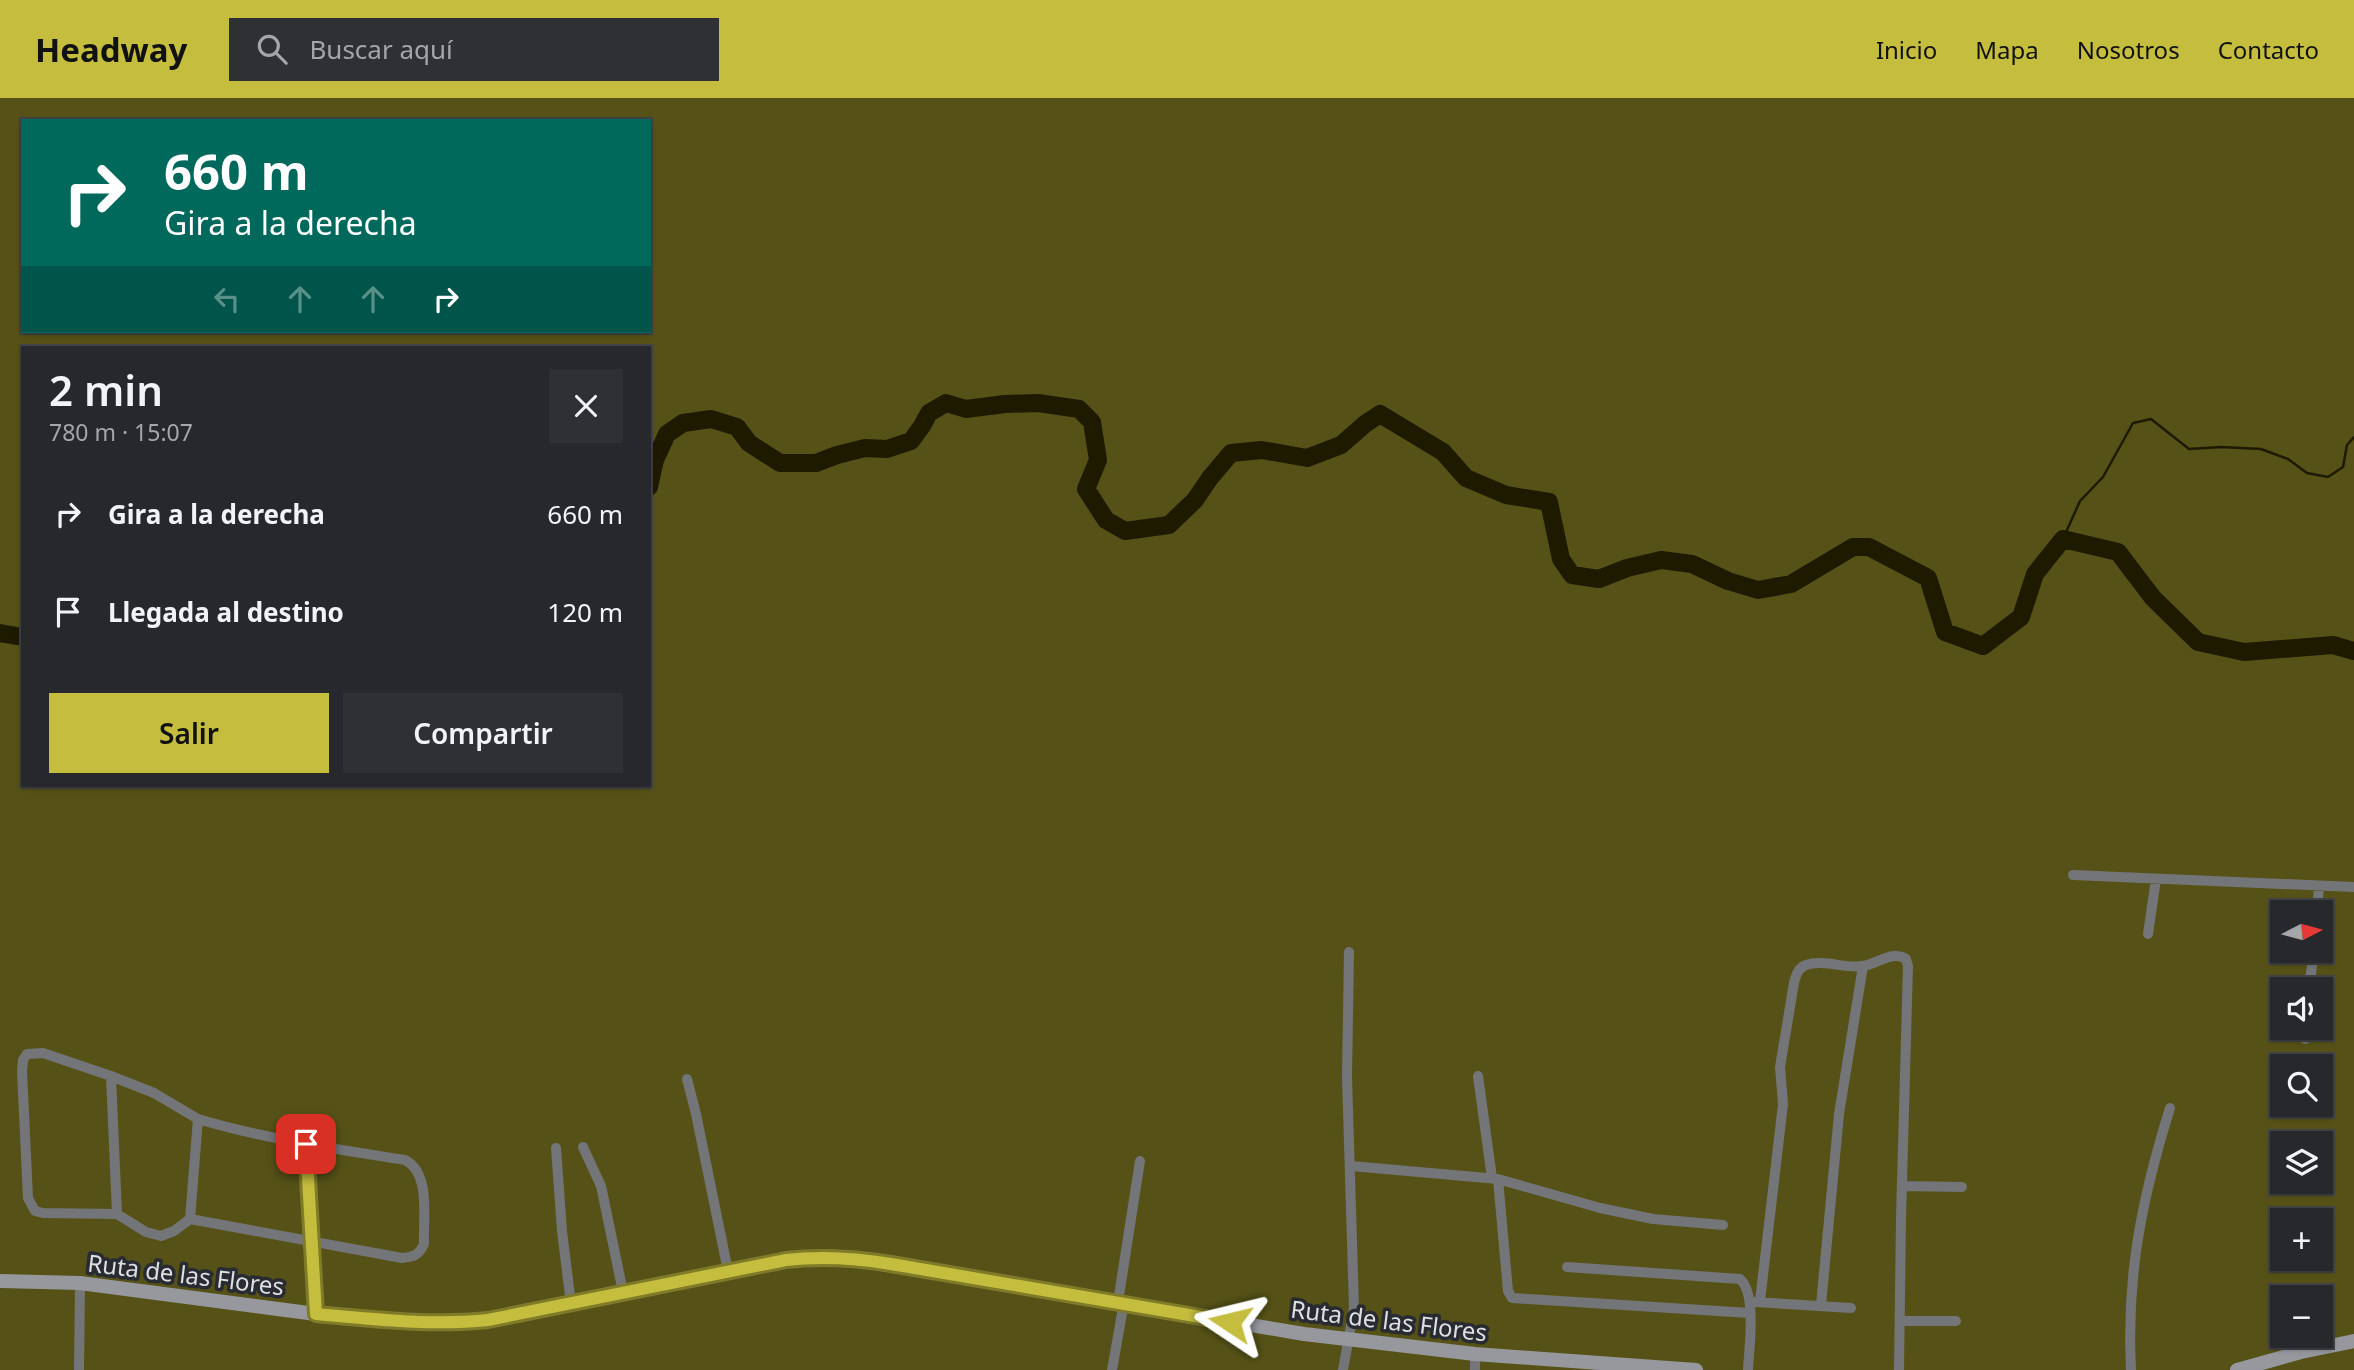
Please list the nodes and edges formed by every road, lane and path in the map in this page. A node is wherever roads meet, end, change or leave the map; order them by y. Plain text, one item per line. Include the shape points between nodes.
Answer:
1 (2073, 875) dead end
2 (2156, 879) junction
3 (2319, 886) junction
4 (2354, 887) edge
5 (2318, 900) edge
6 (2148, 934) dead end
7 (1349, 952) dead end
8 (1863, 967) junction
9 (111, 1076) junction
10 (1478, 1076) dead end
11 (687, 1079) dead end
12 (2170, 1108) dead end
13 (198, 1119) junction
14 (306, 1144) junction
15 (583, 1147) dead end
16 (556, 1148) dead end
17 (1140, 1161) dead end
18 (1351, 1166) junction
19 (1495, 1179) junction
20 (1902, 1186) junction
21 (1962, 1186) dead end
22 (117, 1214) junction
23 (190, 1220) junction
24 (1723, 1225) dead end
25 (313, 1240) junction
26 (1567, 1267) dead end
27 (728, 1271) junction
28 (0, 1281) edge
29 (80, 1283) junction
30 (623, 1292) junction
31 (1121, 1302) junction
32 (571, 1304) junction
33 (1821, 1305) junction
34 (1753, 1306) junction
35 (1852, 1308) dead end
36 (316, 1314) junction
37 (1901, 1321) junction
38 (1956, 1321) dead end
39 (1348, 1339) junction
40 (2354, 1341) edge
41 (1475, 1354) junction
42 (1513, 1363) edge
43 (79, 1370) edge
44 (1112, 1370) edge
45 (1343, 1370) edge
46 (1475, 1370) edge
47 (1696, 1370) edge
48 (1748, 1370) edge
49 (1899, 1370) edge
50 (2131, 1370) edge
51 (2237, 1370) edge

1 - 2 street
2 - 3 street
2 - 6 street
3 - 4 street
3 - 5 street
7 - 18 street
8 - 20 street via 1893,956 1906,959 1908,967
8 - 33 street via 1839,1114
8 - 34 street via 1805,965 1794,983 1780,1067 1783,1104
9 - 13 street via 154,1093
9 - 22 street
9 - 22 street via 43,1053 27,1054 23,1060 30,1205 43,1213
10 - 19 street
11 - 27 street
12 - 50 street via 2149,1174 2135,1249
13 - 14 street
13 - 23 street
14 - 25 street
14 - 25 street via 405,1160 414,1164 422,1183 424,1244 420,1253 402,1258
15 - 30 street via 601,1186
16 - 32 street
17 - 31 street
18 - 19 street
18 - 39 street via 1354,1308
19 - 24 street via 1653,1219
19 - 34 street via 1512,1298
20 - 21 street
20 - 37 street
22 - 23 street via 146,1233 161,1236
23 - 25 street
25 - 36 street
26 - 34 street via 1733,1277 1744,1282
27 - 30 main road, Ruta de las Flores
27 - 31 main road, Ruta de las Flores via 823,1256 853,1258
28 - 29 main road, Ruta de las Flores
29 - 36 main road, Ruta de las Flores
29 - 43 street
30 - 32 main road, Ruta de las Flores
31 - 39 main road, Ruta de las Flores
31 - 44 street
32 - 36 main road, Ruta de las Flores via 457,1323
33 - 34 street
33 - 35 street
34 - 48 street
37 - 38 street
37 - 49 street
39 - 41 main road, Ruta de las Flores
39 - 45 street
40 - 51 main road
41 - 42 main road, Ruta de las Flores
41 - 46 street
42 - 47 main road, Ruta de las Flores

